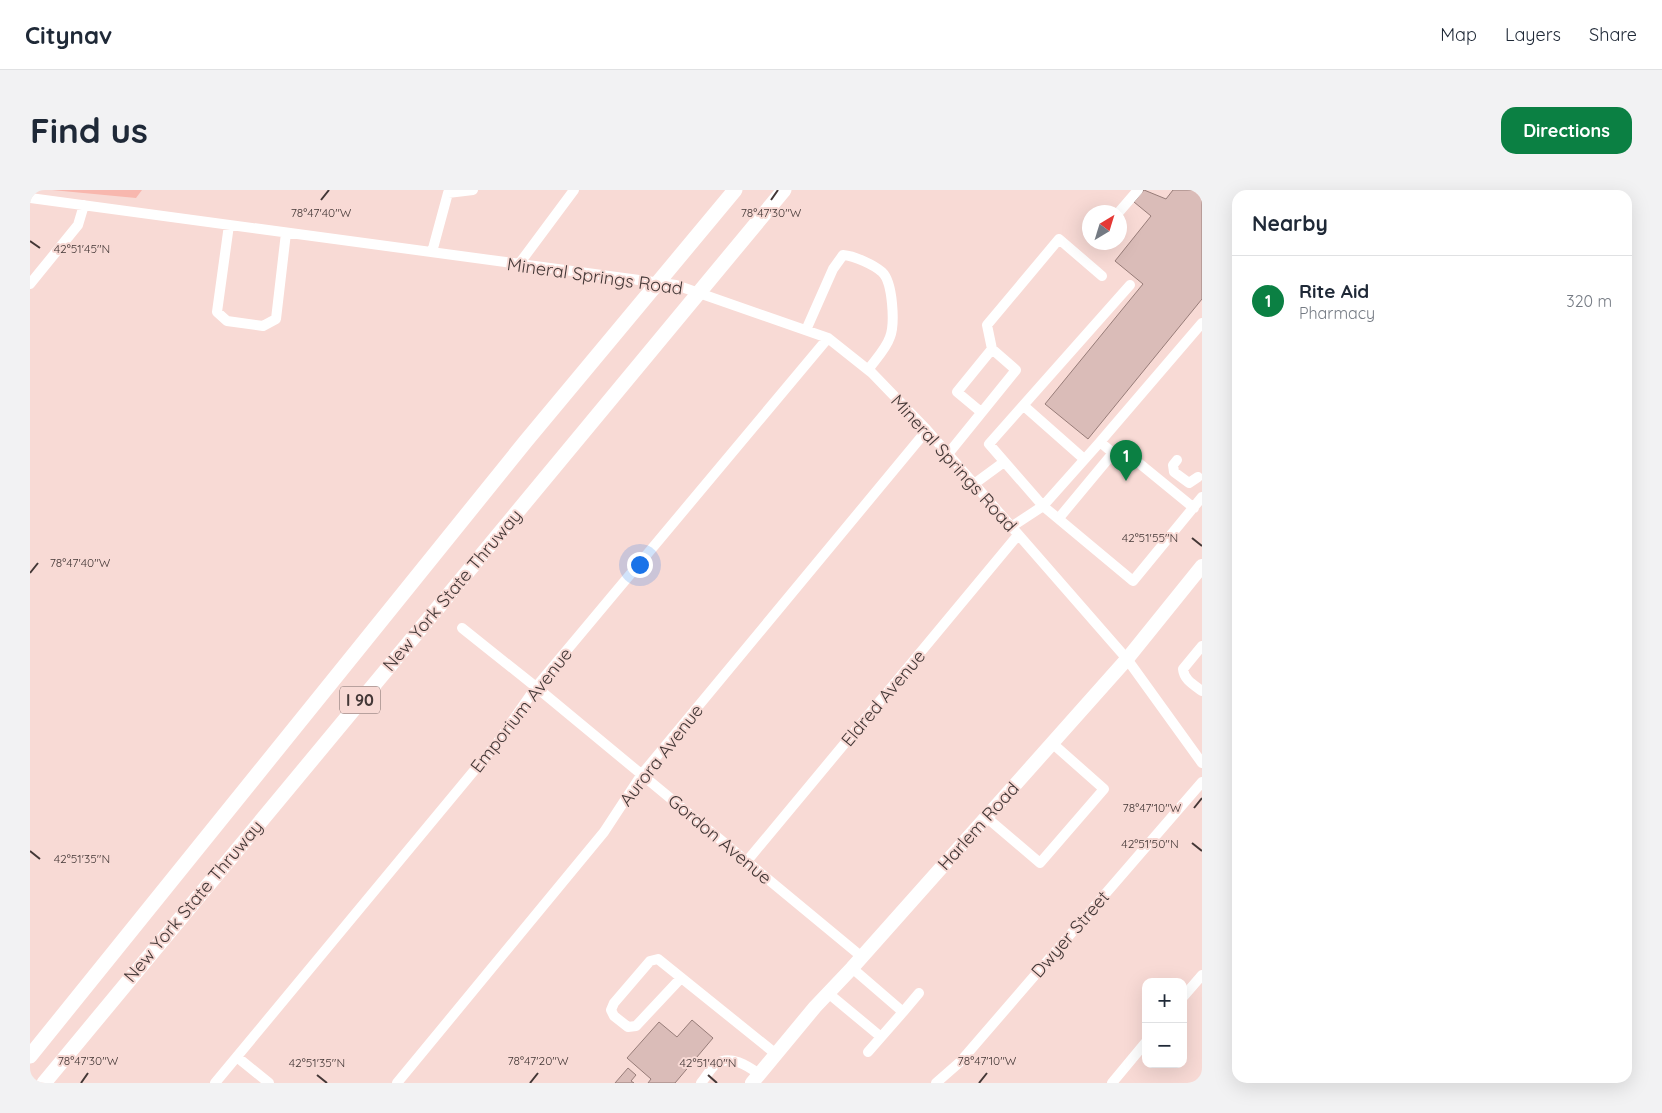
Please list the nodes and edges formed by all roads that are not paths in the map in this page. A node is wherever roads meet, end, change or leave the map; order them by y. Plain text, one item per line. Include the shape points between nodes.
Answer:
1 (473, 190) edge
2 (574, 190) edge
3 (735, 190) edge
4 (784, 190) edge
5 (1138, 190) edge
6 (30, 198) edge
7 (84, 205) junction
8 (1125, 205) edge
9 (229, 225) junction
10 (286, 232) junction
11 (432, 252) junction
12 (519, 264) junction
13 (1102, 276) dead end
14 (30, 284) edge
15 (1130, 285) dead end
16 (1202, 323) edge
17 (806, 330) junction
18 (828, 338) junction
19 (992, 349) junction
20 (868, 370) junction
21 (1024, 406) junction
22 (981, 412) junction
23 (928, 430) junction
24 (1100, 442) junction
25 (1113, 452) junction
26 (948, 454) junction
27 (1084, 458) junction
28 (1177, 460) dead end
29 (1004, 462) junction
30 (1198, 477) dead end
31 (974, 484) junction
32 (1202, 497) edge
33 (1043, 506) junction
34 (1194, 508) junction
35 (1059, 518) junction
36 (1015, 531) junction
37 (1199, 575) edge
38 (462, 628) dead end
39 (1202, 646) edge
40 (1127, 659) junction
41 (536, 687) junction
42 (1202, 691) edge
43 (1052, 744) junction
44 (1202, 763) edge
45 (642, 774) junction
46 (1202, 782) edge
47 (986, 817) junction
48 (747, 861) junction
49 (862, 956) junction
50 (852, 968) junction
51 (1202, 974) edge
52 (681, 978) junction
53 (919, 992) dead end
54 (1187, 992) edge
55 (828, 993) junction
56 (902, 1012) junction
57 (881, 1037) junction
58 (1142, 1047) edge
59 (868, 1052) dead end
60 (776, 1054) junction
61 (30, 1056) edge
62 (237, 1057) junction
63 (755, 1079) edge
64 (44, 1083) edge
65 (215, 1083) edge
66 (269, 1083) edge
67 (398, 1083) edge
68 (701, 1083) edge
69 (936, 1083) edge
70 (1112, 1083) edge

1 - 11 street via 448,193
2 - 12 street
3 - 61 highway, New York State Thruway / I 90 via 513,457
4 - 64 highway, New York State Thruway / I 90
5 - 8 street
6 - 7 street, Mineral Springs Road
7 - 9 street, Mineral Springs Road
7 - 14 street via 78,225
9 - 10 street, Mineral Springs Road
9 - 10 street via 217,312 227,321 254,325 263,326 276,319
10 - 11 street, Mineral Springs Road
11 - 12 street, Mineral Springs Road
12 - 17 street, Mineral Springs Road via 676,285
13 - 19 street via 1060,239 987,325
15 - 21 street
16 - 24 street, Eldred Avenue
17 - 18 street, Mineral Springs Road
17 - 20 street via 833,269 843,255 882,272 889,287 894,319 890,338
18 - 20 street, Mineral Springs Road
18 - 41 street, Emporium Avenue
19 - 22 street via 1016,370
19 - 22 street via 957,392
20 - 23 street, Mineral Springs Road
21 - 27 street
21 - 29 street via 989,444
22 - 26 street
23 - 26 street, Mineral Springs Road
23 - 45 street, Aurora Avenue
24 - 25 street
24 - 27 street, Eldred Avenue
25 - 34 street via 1134,459
25 - 35 street
26 - 31 street, Mineral Springs Road
27 - 33 street, Eldred Avenue
28 - 30 street via 1172,468 1180,477 1189,483
29 - 31 street
29 - 33 street
31 - 36 street, Mineral Springs Road
32 - 34 street
33 - 35 street
33 - 36 street, Eldred Avenue
34 - 35 street via 1133,581
36 - 40 street, Mineral Springs Road
36 - 48 street, Eldred Avenue
37 - 40 main road, Harlem Road
38 - 41 street, Gordon Avenue
39 - 42 street via 1184,669 1188,680
40 - 43 main road, Harlem Road
40 - 44 street, Mineral Springs Road
41 - 45 street, Gordon Avenue
41 - 62 street, Emporium Avenue via 498,743
43 - 47 main road, Harlem Road
43 - 47 street via 1104,789 1040,863
45 - 48 street, Gordon Avenue
45 - 67 street, Aurora Avenue via 604,832
46 - 69 street, Dwyer Street via 960,1062
47 - 49 main road, Harlem Road
48 - 49 street, Gordon Avenue
49 - 50 main road, Harlem Road
50 - 55 main road, Harlem Road
50 - 56 street
51 - 54 street
52 - 52 street via 658,959 650,961 614,1003 611,1010 614,1016 628,1027 636,1026
52 - 60 street
53 - 56 street
55 - 57 street
55 - 60 main road, Harlem Road
56 - 57 street
57 - 59 street
58 - 70 street
60 - 63 main road, Harlem Road
62 - 65 street, Emporium Avenue
62 - 66 street
63 - 68 street via 745,1064 726,1061 716,1064

